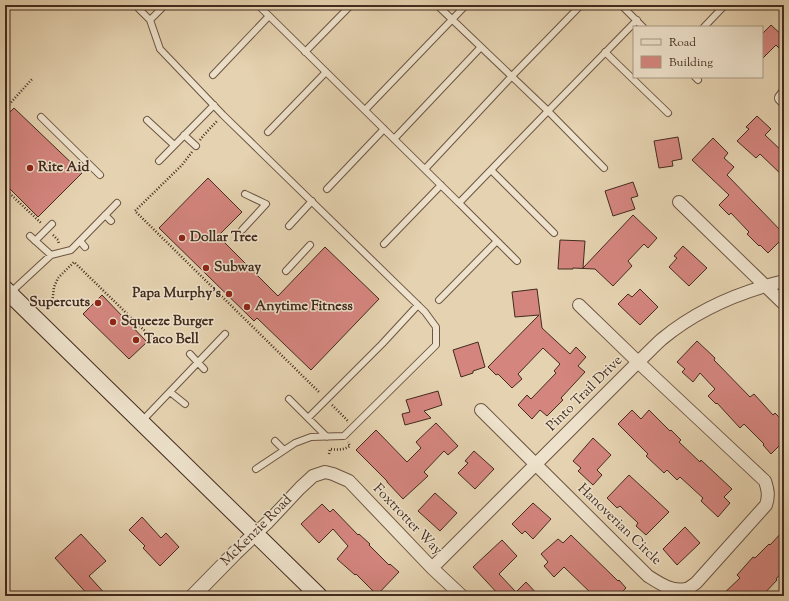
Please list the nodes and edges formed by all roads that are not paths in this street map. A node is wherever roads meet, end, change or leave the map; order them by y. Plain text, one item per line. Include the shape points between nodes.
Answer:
1 (135, 5) edge
2 (165, 5) edge
3 (258, 5) edge
4 (351, 5) edge
5 (437, 5) edge
6 (466, 5) edge
7 (581, 5) edge
8 (621, 5) edge
9 (725, 5) edge
10 (269, 16) junction
11 (452, 19) junction
12 (150, 20) junction
13 (637, 20) junction
14 (642, 26) edge
15 (705, 26) edge
16 (481, 47) junction
17 (306, 52) junction
18 (605, 52) junction
19 (326, 72) junction
20 (213, 75) dead end
21 (512, 76) junction
22 (784, 94) edge
23 (784, 101) edge
24 (214, 105) junction
25 (365, 110) junction
26 (548, 111) junction
27 (668, 114) dead end
28 (41, 117) dead end
29 (147, 120) dead end
30 (384, 129) junction
31 (268, 132) dead end
32 (184, 135) junction
33 (394, 139) junction
34 (174, 145) junction
35 (196, 146) road end
36 (158, 161) dead end
37 (604, 168) dead end
38 (425, 169) junction
39 (491, 170) junction
40 (100, 174) dead end
41 (440, 185) junction
42 (327, 189) dead end
43 (245, 194) dead end
44 (312, 201) junction
45 (679, 202) dead end
46 (117, 203) dead end
47 (459, 203) junction
48 (105, 215) junction
49 (111, 221) dead end
50 (52, 224) dead end
51 (289, 226) dead end
52 (242, 230) dead end
53 (554, 233) dead end
54 (30, 236) dead end
55 (35, 241) junction
56 (80, 241) junction
57 (497, 241) junction
58 (384, 244) dead end
59 (310, 245) dead end
60 (85, 247) dead end
61 (51, 255) junction
62 (517, 261) dead end
63 (286, 271) dead end
64 (784, 281) edge
65 (764, 286) junction
66 (7, 292) edge
67 (439, 300) dead end
68 (784, 304) edge
69 (418, 305) junction
70 (579, 305) dead end
71 (224, 334) dead end
72 (190, 354) dead end
73 (198, 362) junction
74 (638, 362) junction
75 (204, 369) dead end
76 (170, 392) junction
77 (289, 399) dead end
78 (185, 404) dead end
79 (481, 410) dead end
80 (308, 418) junction
81 (141, 423) junction
82 (327, 437) junction
83 (275, 441) dead end
84 (284, 450) junction
85 (536, 464) junction
86 (256, 469) dead end
87 (325, 472) joint
88 (255, 534) junction
89 (432, 568) junction
90 (193, 596) edge
91 (318, 596) edge
92 (462, 596) edge

1 - 12 lane
2 - 12 lane
3 - 10 lane
4 - 17 lane
5 - 11 lane
6 - 11 lane
7 - 21 lane
8 - 13 lane
9 - 15 lane
10 - 17 lane
10 - 20 lane
11 - 16 lane
11 - 25 lane
12 - 24 lane via 160,49
13 - 14 lane
13 - 18 lane
16 - 21 lane
16 - 33 lane
17 - 19 lane
18 - 26 lane
18 - 27 lane
19 - 25 lane
19 - 31 lane
21 - 26 lane
21 - 38 lane
22 - 23 street via 781,98
24 - 32 lane
24 - 44 lane
25 - 30 lane
26 - 37 lane
26 - 39 lane
28 - 40 lane
29 - 34 lane
30 - 33 lane
30 - 42 lane
32 - 34 lane
32 - 35 lane
33 - 38 lane
34 - 36 lane
38 - 41 lane
39 - 47 lane
39 - 53 lane
41 - 47 lane
41 - 58 lane
43 - 52 lane via 266,204
44 - 51 lane
44 - 69 lane
45 - 65 street
46 - 48 lane
47 - 57 lane
48 - 49 lane
48 - 56 lane
50 - 55 lane
54 - 55 lane
55 - 61 lane
56 - 60 lane
56 - 61 lane via 71,250
57 - 62 lane
57 - 67 lane
59 - 63 lane
61 - 66 lane
64 - 65 street, Pinto Trail Drive
65 - 68 street
65 - 74 street, Pinto Trail Drive via 730,298 696,315 662,339
66 - 81 main road
69 - 80 lane
69 - 82 lane via 436,327 436,344 344,436
70 - 74 street, Hanoverian Circle
71 - 73 lane
72 - 73 lane
73 - 75 lane
73 - 76 lane
74 - 85 street, Pinto Trail Drive
74 - 85 street, Hanoverian Circle via 765,481 768,492 766,505 696,583 686,589 676,589 664,586 648,576
76 - 78 lane
76 - 81 lane
77 - 80 lane
79 - 85 street, Hanoverian Circle
80 - 82 lane
81 - 88 main road
82 - 84 lane via 311,437
83 - 84 lane
84 - 86 lane
85 - 89 street, Pinto Trail Drive
87 - 88 street, McKenzie Road via 313,476
87 - 89 street, Foxtrotter Way via 349,481
88 - 90 street, McKenzie Road
88 - 91 main road
89 - 92 street, Foxtrotter Way

